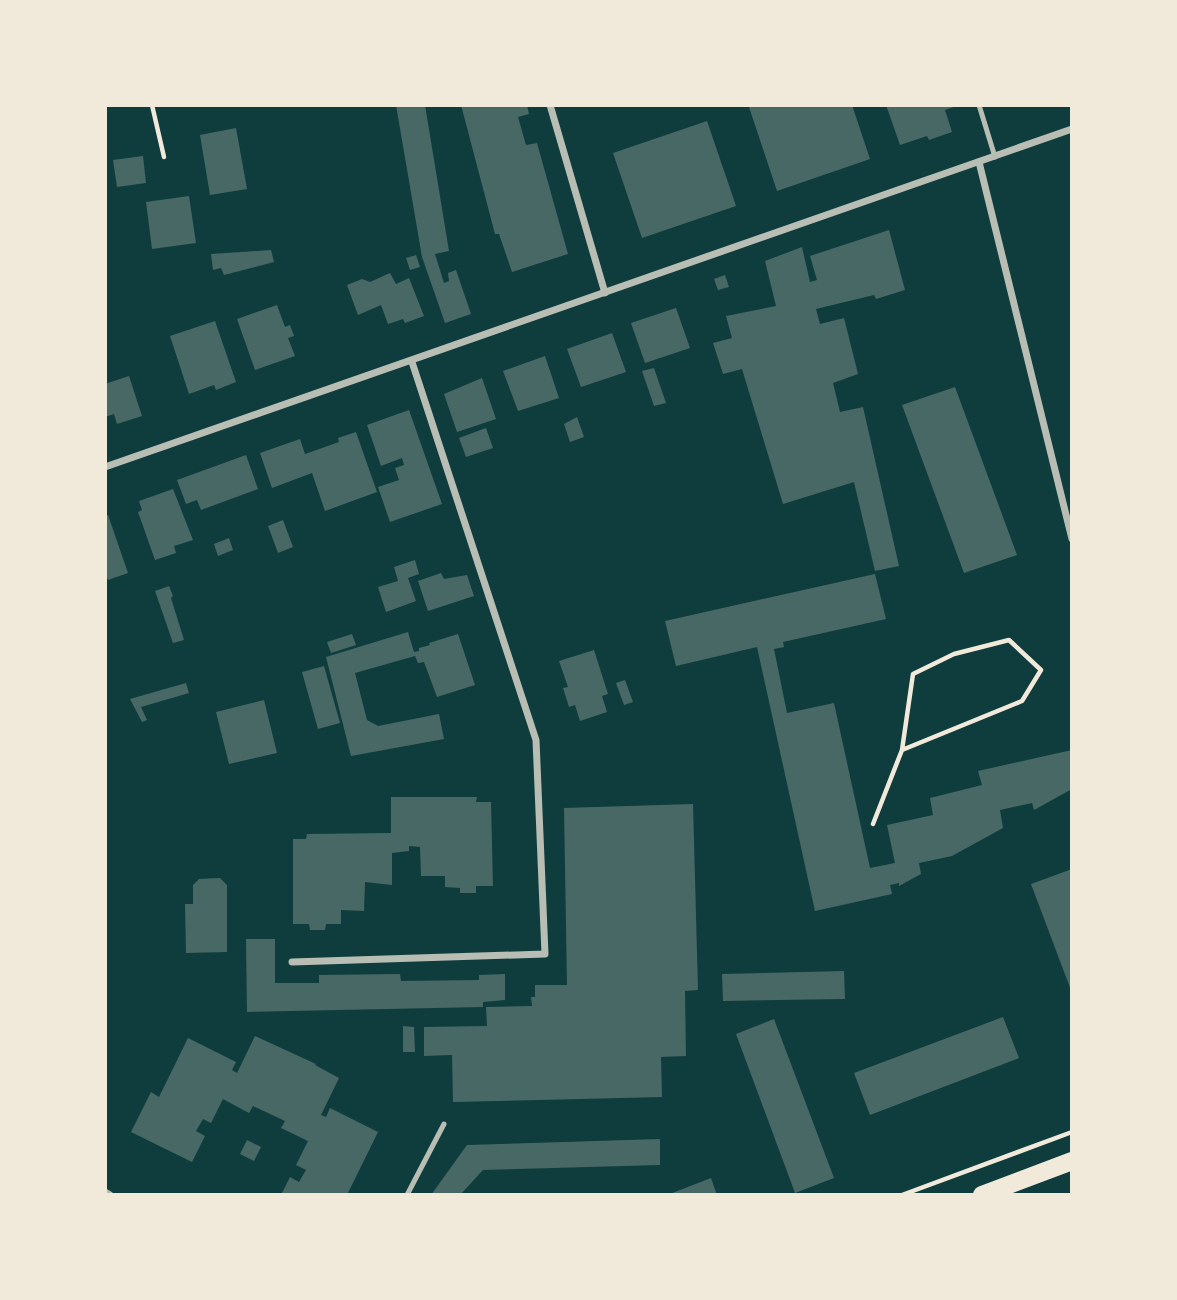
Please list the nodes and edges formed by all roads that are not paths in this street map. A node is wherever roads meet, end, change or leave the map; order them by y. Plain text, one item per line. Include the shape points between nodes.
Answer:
1 (550, 105) edge
2 (979, 105) edge
3 (1072, 130) edge
4 (995, 157) junction
5 (979, 162) junction
6 (605, 293) junction
7 (412, 362) junction
8 (105, 467) edge
9 (1072, 539) edge
10 (292, 962) dead end
11 (444, 1124) dead end
12 (1072, 1161) edge
13 (105, 1192) edge
14 (110, 1195) edge
15 (407, 1195) edge
16 (982, 1195) edge

1 - 6 street
2 - 4 lane
3 - 4 street
4 - 5 street
5 - 6 street
5 - 9 street
6 - 7 street
7 - 8 street
7 - 10 street via 536,740 545,954
11 - 15 lane
12 - 16 main road
13 - 14 street

